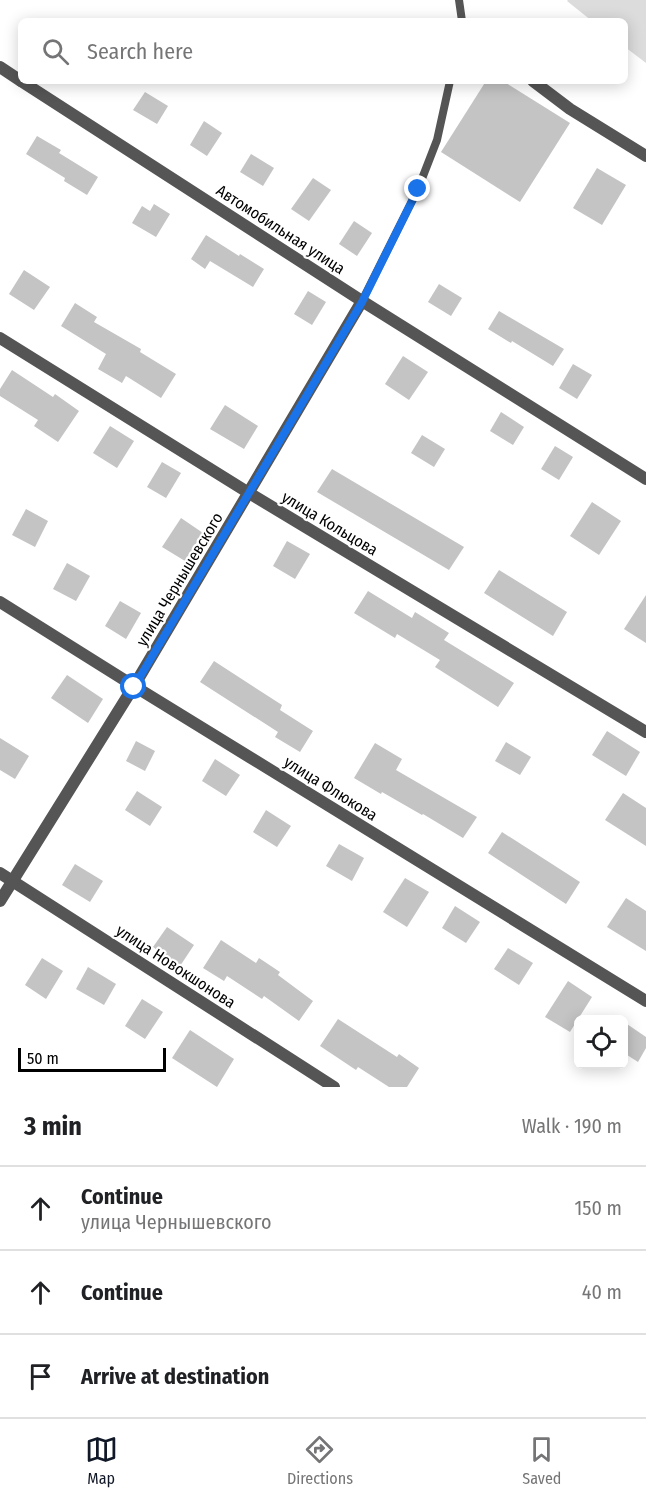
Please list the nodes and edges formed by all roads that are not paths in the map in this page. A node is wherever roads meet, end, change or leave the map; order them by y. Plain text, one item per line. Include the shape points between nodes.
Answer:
1 (459, 0) edge
2 (462, 18) edge
3 (0, 67) edge
4 (18, 79) edge
5 (26, 84) edge
6 (449, 84) edge
7 (537, 84) edge
8 (646, 156) edge
9 (362, 302) junction
10 (0, 338) edge
11 (646, 479) edge
12 (249, 493) junction
13 (0, 602) edge
14 (134, 687) junction
15 (645, 728) edge
16 (0, 873) edge
17 (13, 880) junction
18 (0, 901) edge
19 (646, 1001) edge
20 (334, 1087) edge

1 - 2 lane
3 - 4 street, Автомобильная улица
5 - 9 street, Автомобильная улица
6 - 9 lane via 426,169
7 - 8 street via 570,110
9 - 11 street, Автомобильная улица
9 - 12 street, улица Чернышевского
10 - 12 street, улица Кольцова
12 - 14 street, улица Чернышевского
12 - 15 street, улица Кольцова
13 - 14 street, улица Флюкова
14 - 17 street, улица Чернышевского
14 - 19 street, улица Флюкова
16 - 17 street, улица Новокшонова
17 - 18 street, улица Чернышевского
17 - 20 street, улица Новокшонова

